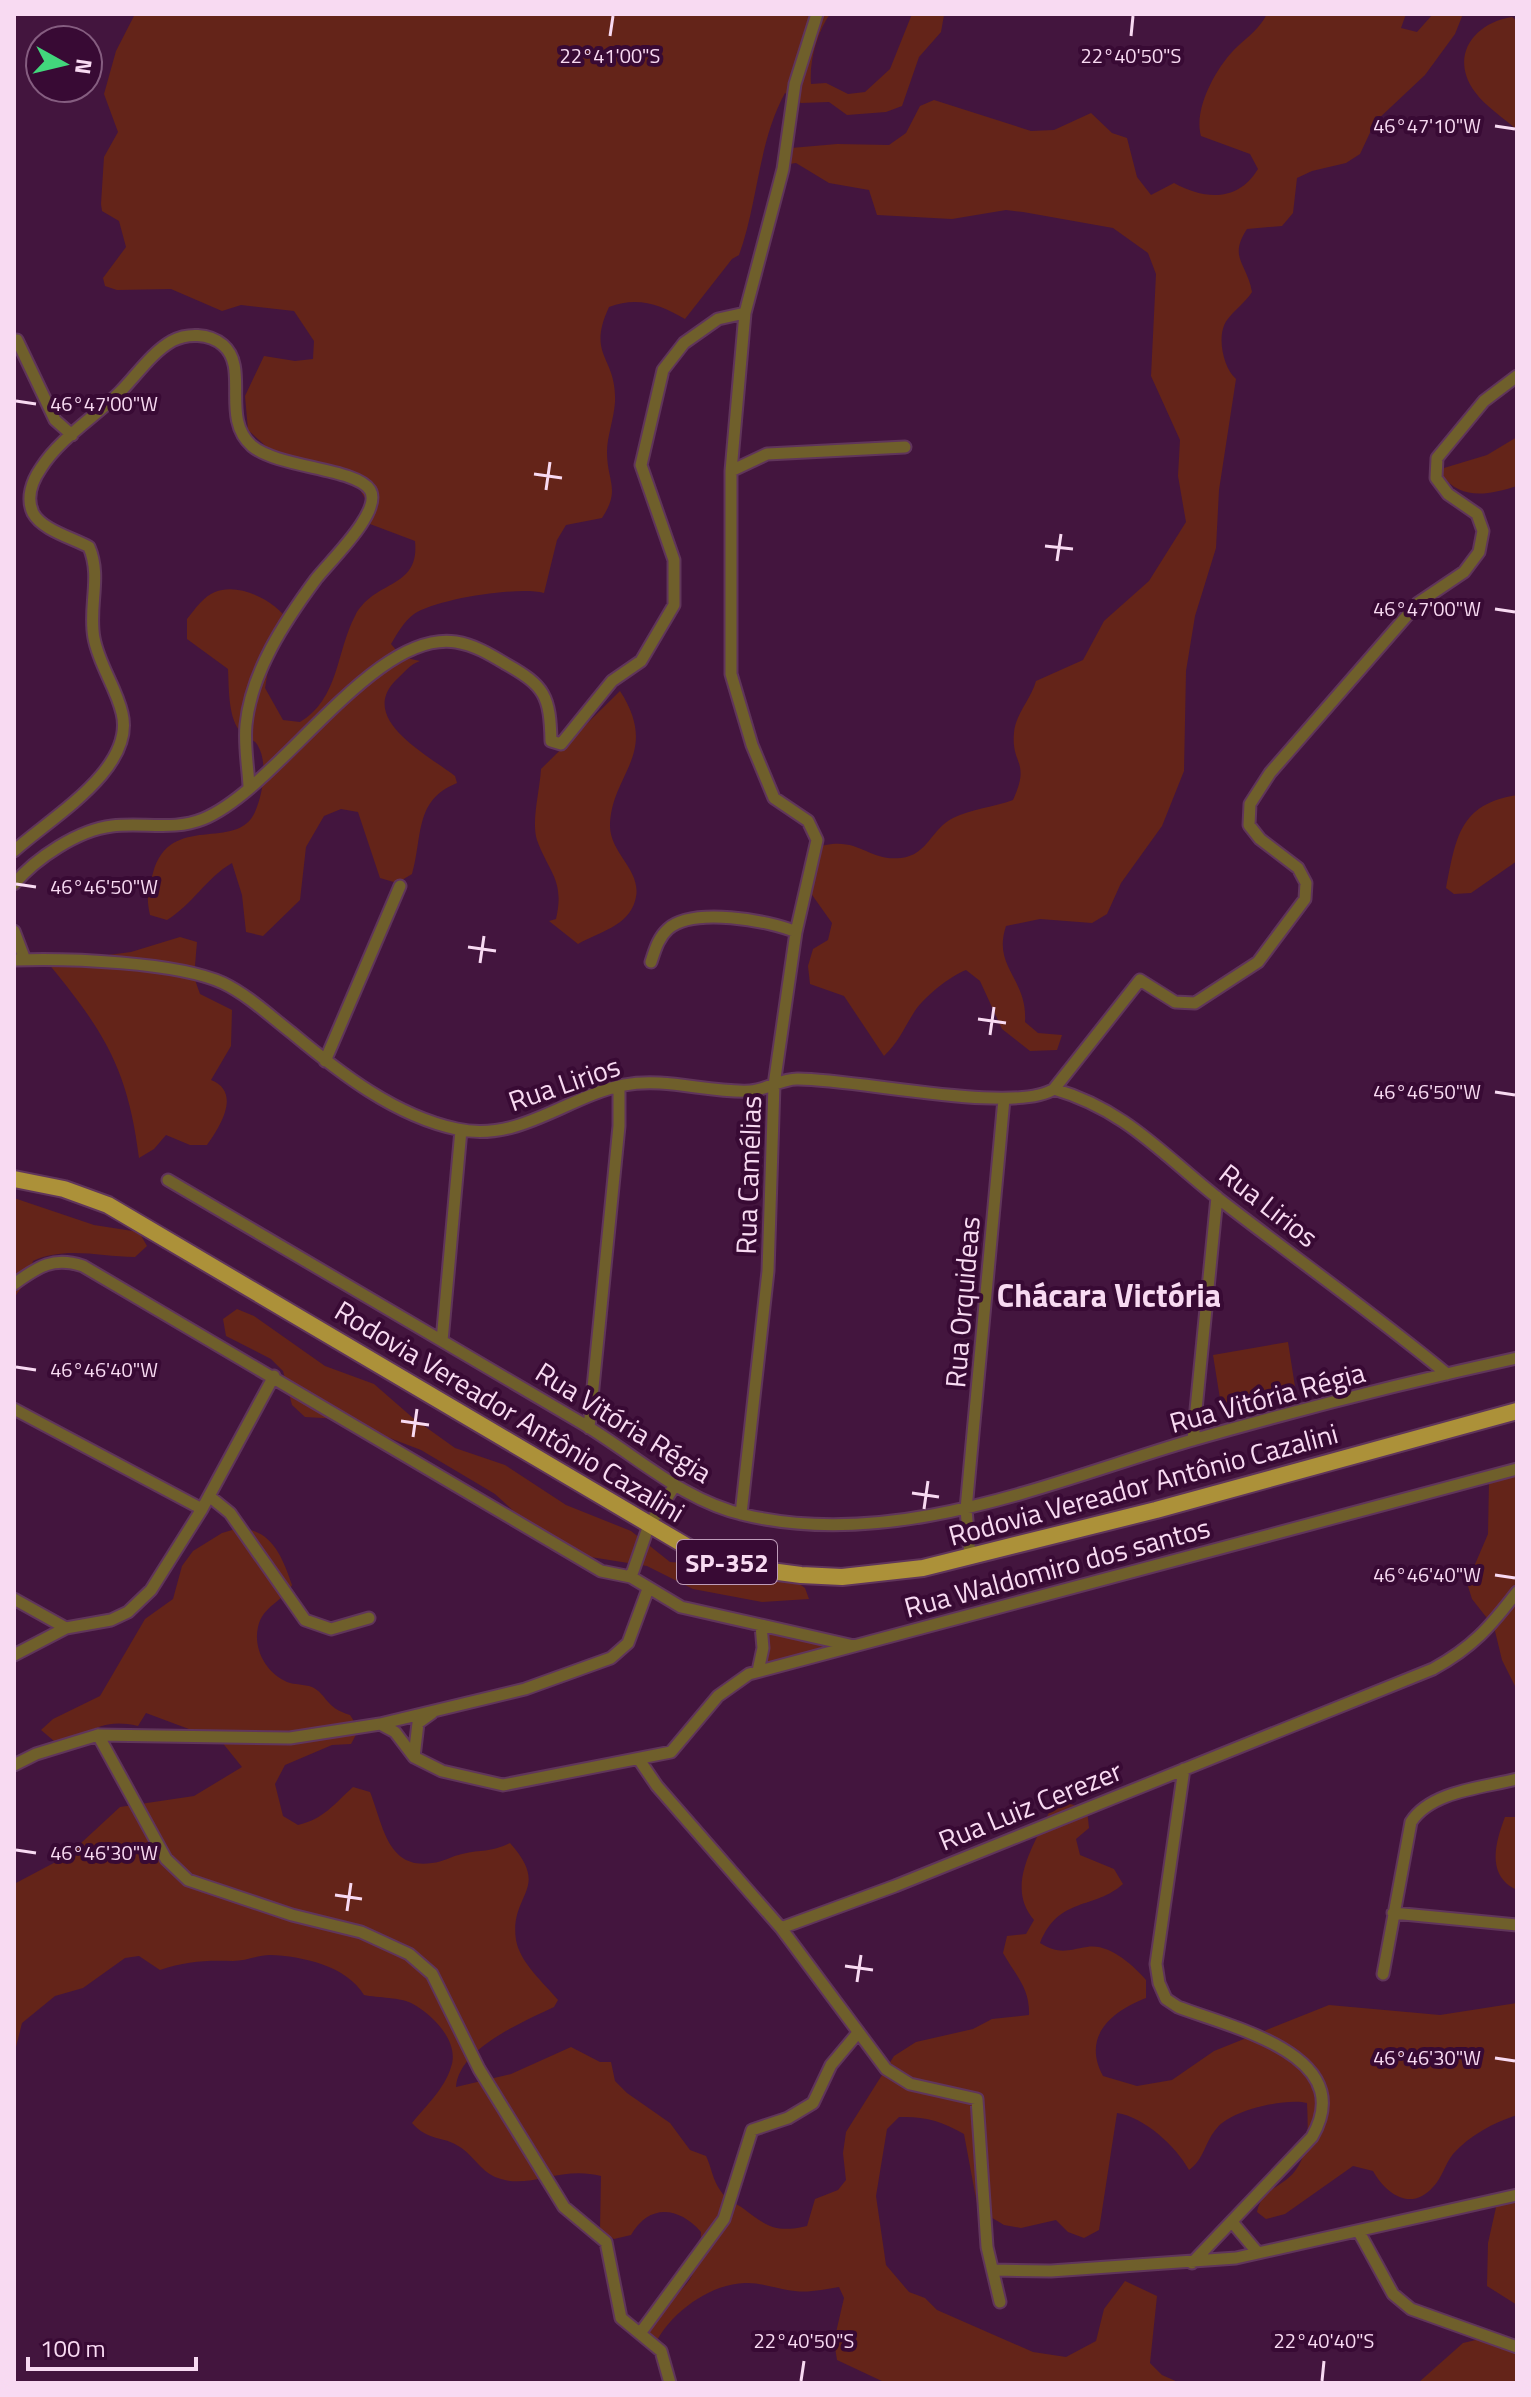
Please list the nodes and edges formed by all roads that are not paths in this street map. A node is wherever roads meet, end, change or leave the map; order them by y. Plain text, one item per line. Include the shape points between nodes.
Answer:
1 (817, 14) edge
2 (745, 313) junction
3 (17, 340) dead end
4 (1517, 376) edge
5 (72, 435) junction
6 (905, 447) dead end
7 (731, 471) junction
8 (249, 786) junction
9 (14, 851) edge
10 (14, 884) edge
11 (400, 886) dead end
12 (14, 931) edge
13 (796, 932) junction
14 (19, 960) edge
15 (651, 962) dead end
16 (325, 1061) junction
17 (774, 1085) junction
18 (619, 1086) junction
19 (1054, 1089) junction
20 (1004, 1099) junction
21 (461, 1130) junction
22 (14, 1179) edge
23 (168, 1180) dead end
24 (1217, 1197) junction
25 (14, 1284) edge
26 (442, 1341) junction
27 (1517, 1358) edge
28 (1447, 1374) junction
29 (274, 1376) junction
30 (14, 1409) edge
31 (1517, 1411) edge
32 (589, 1428) junction
33 (1193, 1440) junction
34 (1517, 1469) edge
35 (674, 1487) junction
36 (209, 1496) junction
37 (202, 1509) junction
38 (966, 1509) junction
39 (741, 1514) junction
40 (649, 1525) junction
41 (970, 1556) junction
42 (631, 1577) junction
43 (648, 1589) junction
44 (1517, 1592) edge
45 (14, 1599) edge
46 (369, 1618) dead end
47 (761, 1625) junction
48 (66, 1628) junction
49 (857, 1647) junction
50 (14, 1655) edge
51 (758, 1671) junction
52 (436, 1710) junction
53 (380, 1724) junction
54 (98, 1735) junction
55 (414, 1757) junction
56 (640, 1761) junction
57 (14, 1765) edge
58 (1184, 1769) junction
59 (1517, 1779) edge
60 (1393, 1913) junction
61 (1517, 1925) edge
62 (781, 1928) junction
63 (1383, 1974) dead end
64 (857, 2034) junction
65 (1517, 2195) edge
66 (1232, 2222) junction
67 (1359, 2232) junction
68 (1258, 2253) junction
69 (1192, 2263) junction
70 (993, 2270) junction
71 (1000, 2302) dead end
72 (641, 2332) junction
73 (1517, 2347) edge
74 (670, 2383) edge

1 - 2 street via 795,84 783,169
2 - 7 street
2 - 8 street via 718,319 684,343 663,370 641,465 674,560 674,605 641,661 612,681 561,744 551,741 543,688 480,649 435,641 392,658
3 - 5 street via 55,420
4 - 19 street via 1484,401 1437,458 1436,478 1448,494 1477,514 1483,531 1479,552 1464,572 1418,603 1270,773 1250,804 1249,825 1298,868 1306,883 1305,899 1258,962 1195,1003 1175,1002 1140,980
5 - 8 street via 171,342 206,336 233,358 233,404 251,445 275,458 358,480 369,489 374,502 369,516 314,582 273,645 252,691 246,727
5 - 9 street via 41,466 29,492 33,513 42,524 89,547 95,560 91,623 125,729 111,765
6 - 7 street via 767,454
7 - 13 street, Rua Camélias via 731,674 774,798 808,821 817,840
8 - 10 street via 203,820 95,830 34,864
11 - 16 street
12 - 14 street
13 - 15 street via 777,924 711,917 685,920 669,927
13 - 17 street, Rua Camélias
14 - 16 street, Rua Lirios via 193,971 225,984
16 - 21 street, Rua Lirios via 396,1107
17 - 18 street, Rua Lirios via 753,1091 642,1082
17 - 20 street, Rua Lirios via 794,1078
17 - 39 street, Rua Camélias via 768,1271
18 - 21 street, Rua Lirios via 521,1126
18 - 32 street
19 - 20 street, Rua Lirios via 1041,1098
19 - 24 street, Rua Lirios via 1122,1117
20 - 38 street, Rua Orquideas
21 - 26 street
22 - 40 main road, Rodovia Vereador Antônio Cazalini / SP-352 via 108,1205 151,1228
23 - 26 street, Rua Vitória Régia
24 - 28 street, Rua Lirios
24 - 33 street
25 - 29 street via 46,1262 83,1266
26 - 32 street, Rua Vitória Régia
27 - 28 street, Rua Vitória Régia
28 - 33 street, Rua Vitória Régia
29 - 36 street
29 - 42 street via 601,1571
30 - 37 street
31 - 41 main road, Rodovia Vereador Antônio Cazalini / SP-352
32 - 35 street, Rua Vitória Régia
33 - 38 street, Rua Vitória Régia
34 - 49 street, Rua Waldomiro dos santos
35 - 39 street, Rua Vitória Régia
35 - 40 street
36 - 37 street
36 - 46 street via 230,1513 305,1620 331,1629
37 - 48 street via 151,1590 128,1612
38 - 39 street, Rua Vitória Régia via 817,1525
38 - 41 street, Rua Orquideas
40 - 41 main road, Rodovia Vereador Antônio Cazalini / SP-352 via 726,1562 801,1575 882,1574
40 - 42 street
42 - 43 street
43 - 47 street via 681,1607
43 - 52 street via 628,1643 611,1658 525,1689
44 - 58 street, Rua Luiz Cerezer via 1485,1634 1433,1669
45 - 48 street
47 - 49 street
47 - 51 street
48 - 50 street
49 - 51 street, Rua Waldomiro dos santos
51 - 56 street, Rua Waldomiro dos santos via 718,1696 671,1752
52 - 53 street
52 - 55 street via 418,1723
53 - 54 street via 290,1738
53 - 55 street via 395,1732
54 - 57 street
54 - 72 street via 166,1859 188,1880 361,1932 409,1954 432,1974 479,2069 564,2207 606,2242 621,2318
55 - 56 street, Rua Waldomiro dos santos via 442,1771 503,1785
56 - 62 street
58 - 62 street, Rua Luiz Cerezer
58 - 66 street via 1158,1933 1159,1983 1166,1999 1178,2007 1301,2059 1323,2094 1323,2118 1312,2137
59 - 60 street via 1420,1808 1411,1822
60 - 61 street
60 - 63 street
62 - 64 street
64 - 70 street via 886,2069 910,2084 977,2099
64 - 72 street via 831,2065 813,2103 752,2130 724,2219
65 - 67 street
66 - 68 street
66 - 69 street
67 - 68 street
67 - 73 street via 1393,2294 1411,2309
68 - 69 street
69 - 70 street
70 - 71 street
72 - 74 street via 661,2351

